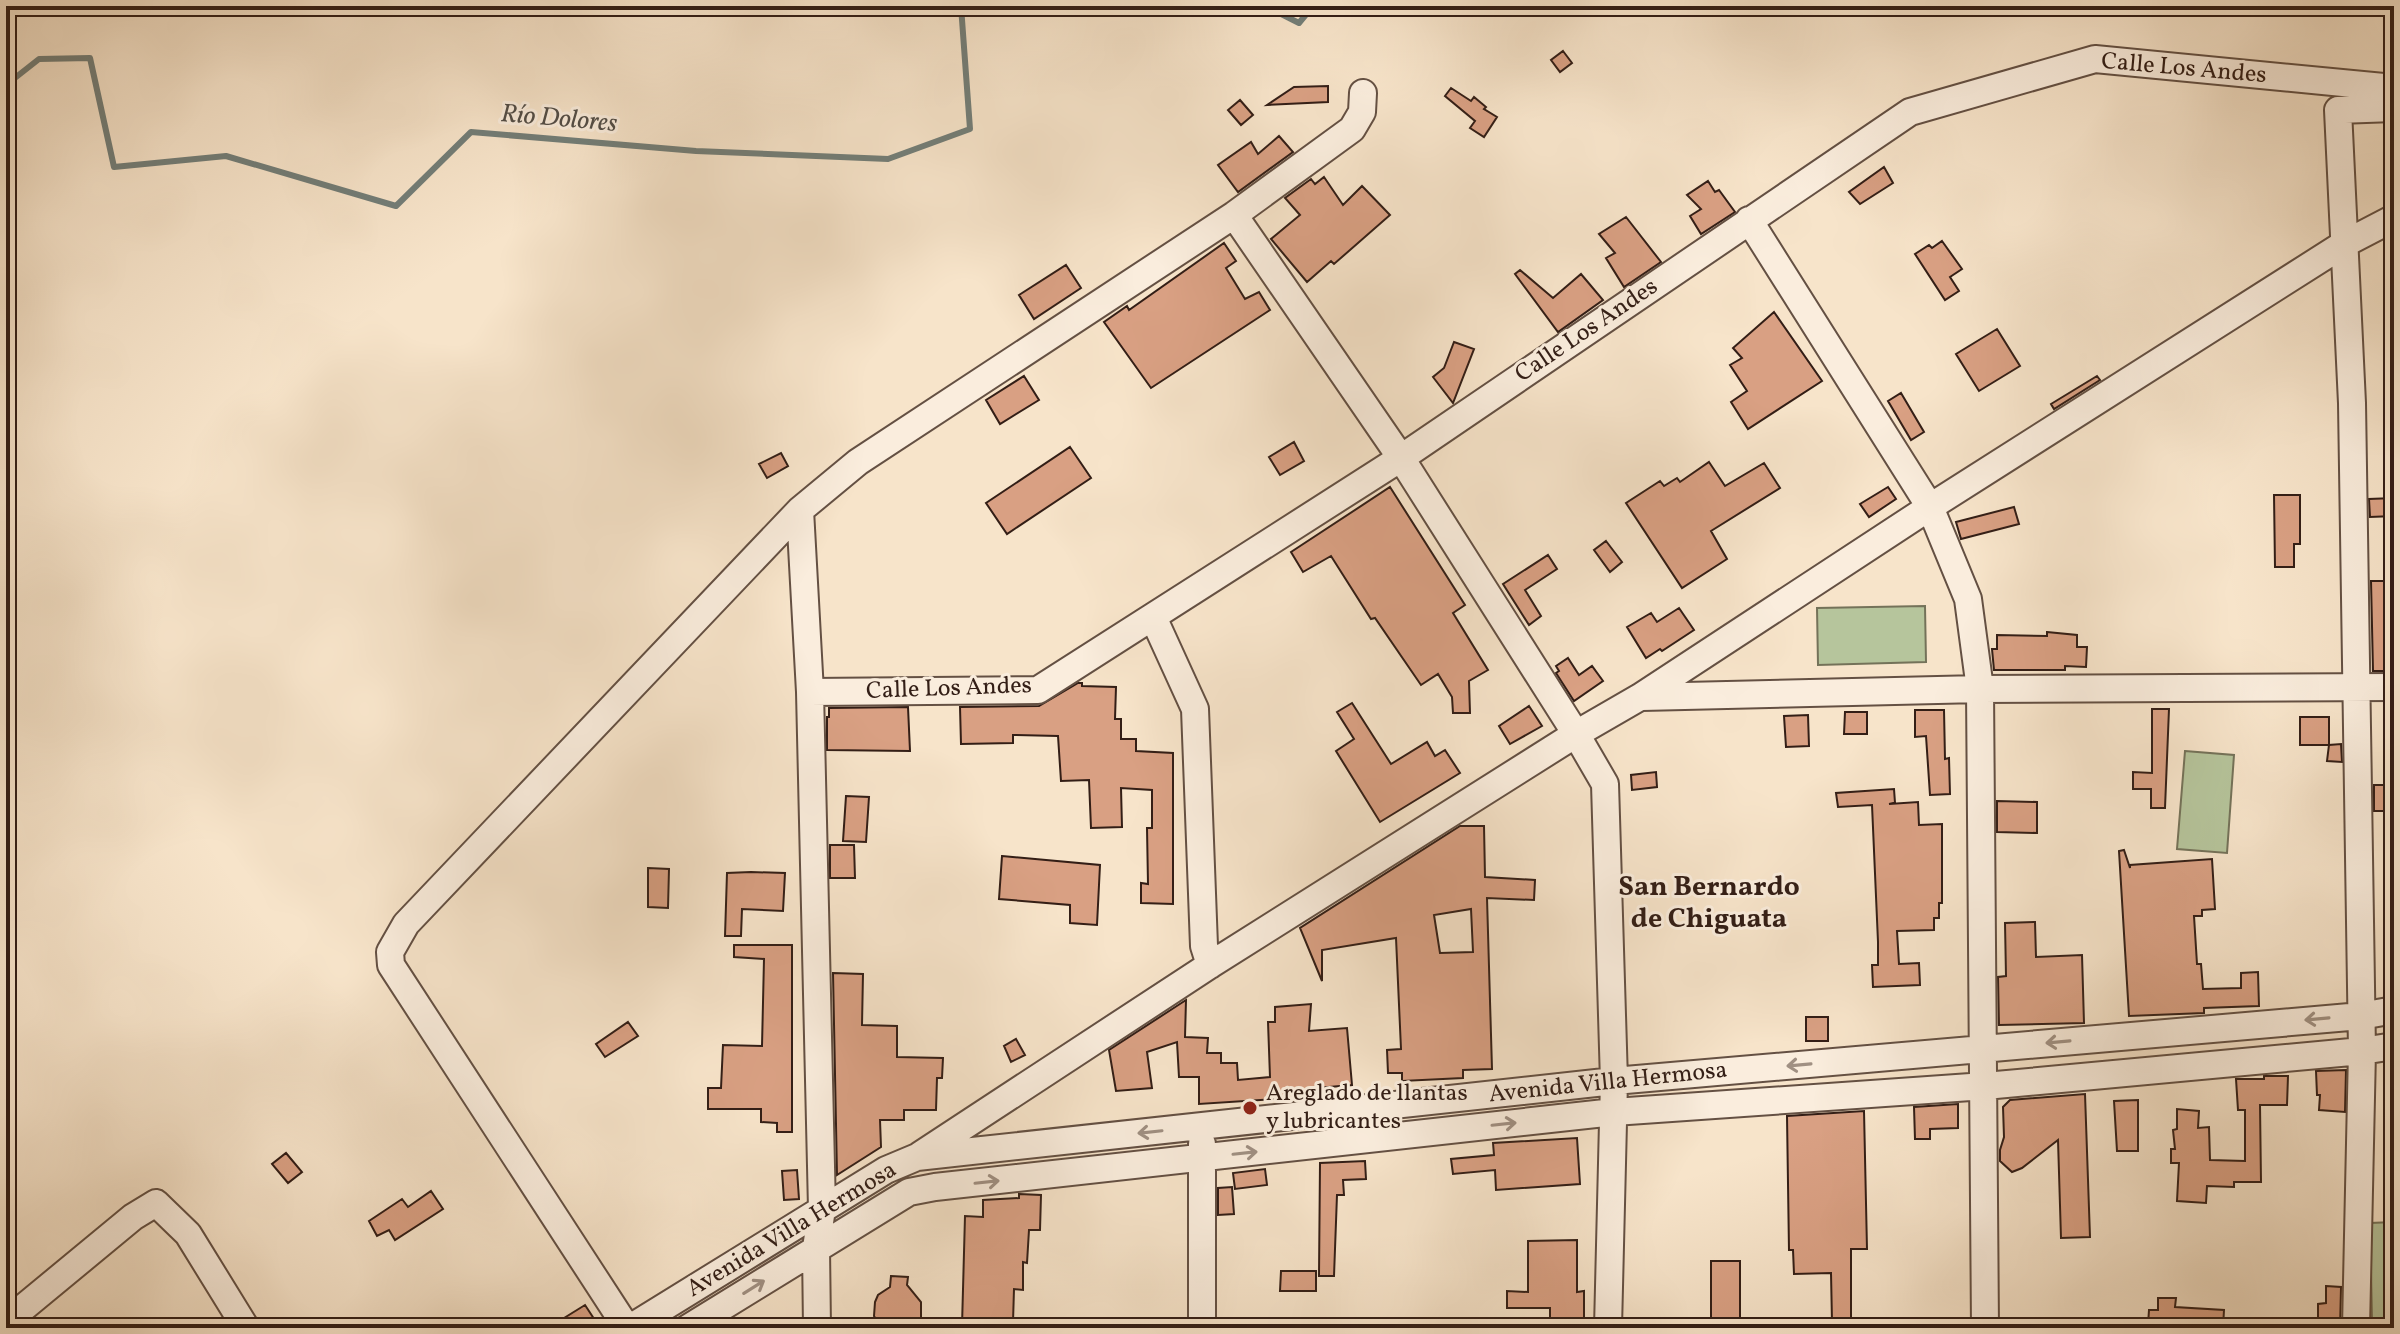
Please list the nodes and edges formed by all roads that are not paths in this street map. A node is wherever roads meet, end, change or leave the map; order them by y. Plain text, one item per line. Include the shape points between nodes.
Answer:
1 (2394, 88) edge
2 (1363, 93) dead end
3 (2394, 108) edge
4 (1234, 215) junction
5 (2394, 218) edge
6 (1749, 220) junction
7 (2344, 244) junction
8 (1401, 458) junction
9 (1930, 507) junction
10 (800, 510) junction
11 (1153, 617) junction
12 (2394, 687) edge
13 (2356, 688) junction
14 (1980, 689) junction
15 (810, 692) junction
16 (1640, 697) junction
17 (1576, 734) junction
18 (1210, 965) junction
19 (2394, 1010) edge
20 (2361, 1016) junction
21 (2394, 1046) edge
22 (1983, 1048) junction
23 (2362, 1051) junction
24 (1614, 1081) junction
25 (1985, 1086) junction
26 (1614, 1112) junction
27 (1203, 1126) junction
28 (917, 1157) junction
29 (1201, 1158) junction
30 (822, 1209) junction
31 (816, 1248) junction
32 (6, 1322) edge
33 (246, 1328) edge
34 (629, 1328) edge
35 (688, 1328) edge
36 (817, 1328) edge
37 (1202, 1328) edge
38 (1608, 1328) edge
39 (1985, 1328) edge
40 (2356, 1328) edge

1 - 6 street, Calle Los Andes via 2095,59 1910,112
2 - 4 street via 1362,112 1352,129
3 - 7 street via 2338,110
4 - 8 street
4 - 10 street via 858,462
5 - 7 street
6 - 8 street, Calle Los Andes
6 - 9 street
7 - 9 street
7 - 13 street
8 - 11 street, Calle Los Andes
8 - 17 street
9 - 14 street via 1968,599
9 - 16 street
10 - 15 street
10 - 34 street via 406,924 390,952 391,965
11 - 15 street, Calle Los Andes via 1038,690
11 - 18 street via 1195,709 1204,946
12 - 13 street
13 - 14 street
13 - 20 street
14 - 16 street
14 - 22 street
15 - 30 street
16 - 17 street
17 - 18 street
17 - 24 street via 1605,784
18 - 28 street
19 - 20 street, Avenida Villa Hermosa
20 -> 22 street, Avenida Villa Hermosa
20 - 23 street
21 - 23 street, Avenida Villa Hermosa
22 -> 24 street, Avenida Villa Hermosa
22 - 25 street
23 - 25 street, Avenida Villa Hermosa
23 - 40 street
24 - 26 street
24 - 27 street, Avenida Villa Hermosa
25 - 26 street, Avenida Villa Hermosa
25 - 39 street
29 -> 26 street, Avenida Villa Hermosa
26 - 38 street
27 -> 28 street, Avenida Villa Hermosa
27 - 29 street
28 - 30 street, Avenida Villa Hermosa
31 -> 29 street, Avenida Villa Hermosa via 909,1192
29 - 37 street
30 - 31 street
30 - 34 street, Avenida Villa Hermosa
35 -> 31 street, Avenida Villa Hermosa
31 - 36 street
32 - 33 street via 156,1203 188,1234

